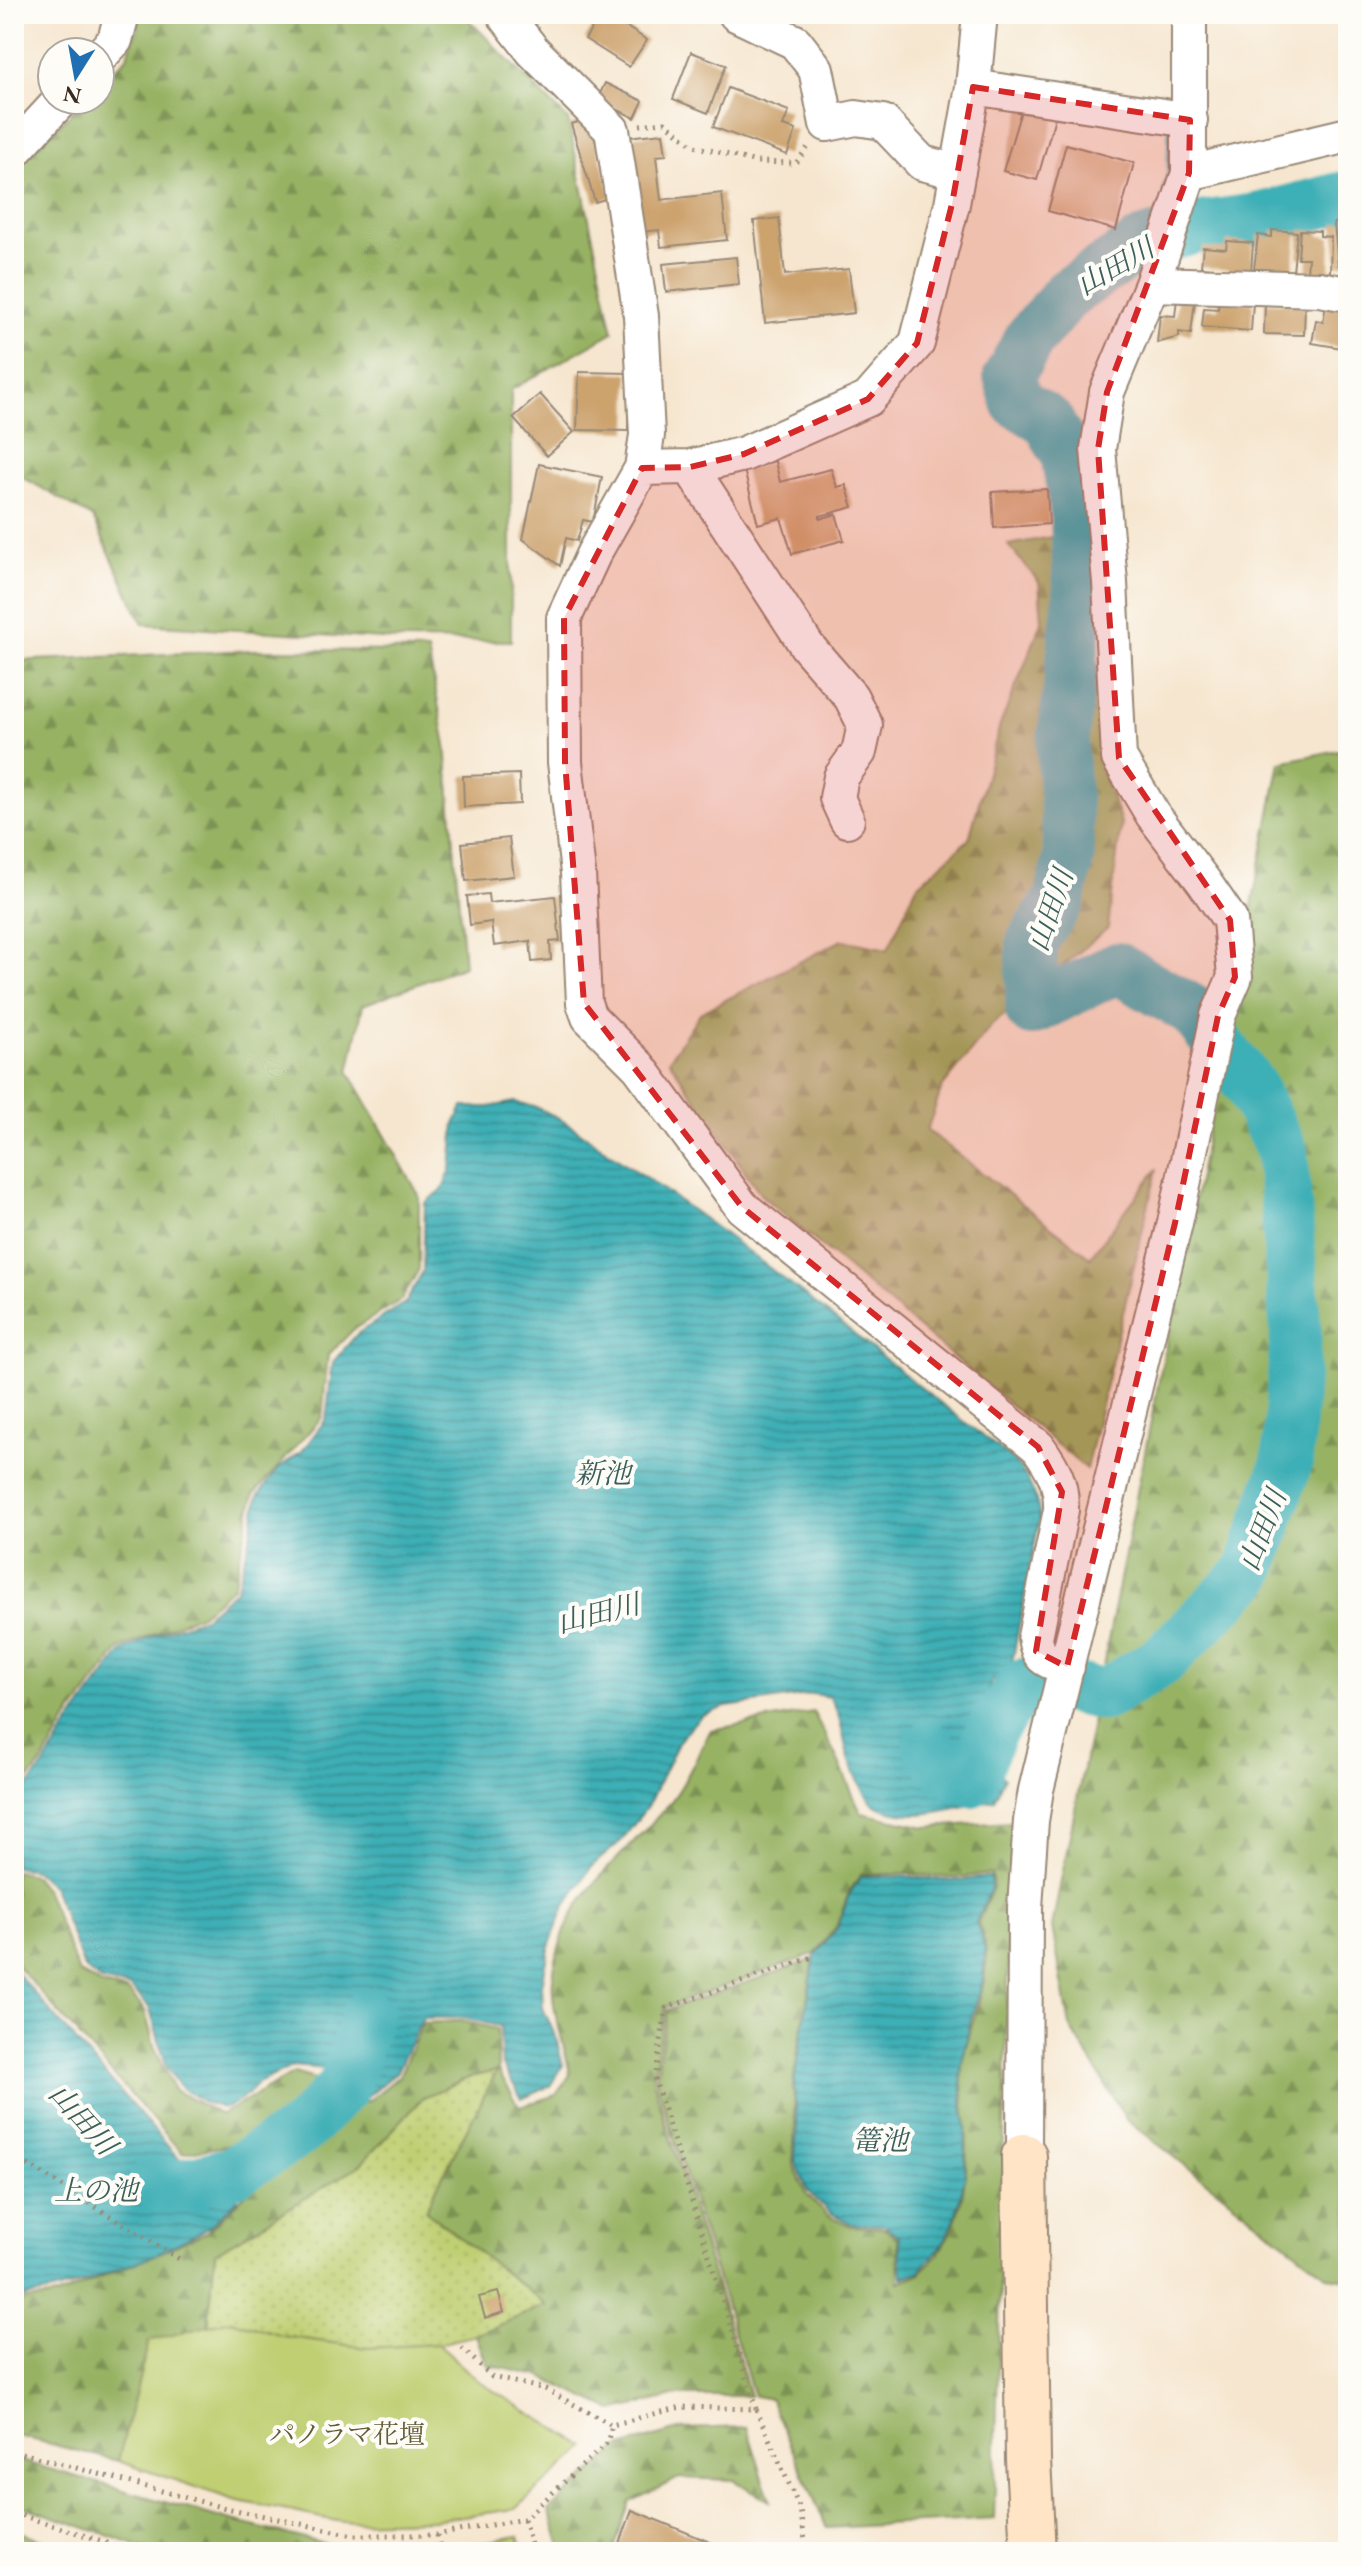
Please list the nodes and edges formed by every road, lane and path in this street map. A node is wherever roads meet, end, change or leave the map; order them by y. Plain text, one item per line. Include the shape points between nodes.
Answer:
1 (122, 14) edge
2 (504, 14) edge
3 (736, 14) edge
4 (980, 14) edge
5 (1189, 14) edge
6 (116, 36) edge
7 (973, 87) junction
8 (46, 116) edge
9 (1190, 120) junction
10 (827, 124) junction
11 (612, 130) junction
12 (1348, 135) edge
13 (14, 151) edge
14 (958, 172) junction
15 (1189, 173) junction
16 (1152, 284) junction
17 (1348, 294) edge
18 (690, 467) junction
19 (642, 468) junction
20 (847, 820) dead end
21 (1067, 1667) junction
22 (813, 1957) dead end
23 (14, 2156) edge
24 (1024, 2156) joint
25 (181, 2260) dead end
26 (462, 2348) dead end
27 (756, 2409) junction
28 (612, 2425) junction
29 (14, 2451) edge
30 (14, 2513) edge
31 (524, 2519) junction
32 (437, 2535) junction
33 (137, 2552) edge
34 (464, 2552) edge
35 (533, 2552) edge
36 (807, 2552) edge
37 (1033, 2552) edge

1 - 6 street
2 - 11 street
3 - 10 street via 795,42 816,69
4 - 7 street
5 - 9 street
7 - 9 street
7 - 14 street
8 - 13 street
9 - 15 street
10 - 11 path via 796,163 757,162 694,146 665,122
10 - 14 street via 856,118 883,122 922,163
11 - 19 street via 641,316 647,435
12 - 15 street
14 - 18 street via 917,343 868,399 744,454
15 - 16 street
16 - 17 street
16 - 21 street via 1107,392 1098,449 1119,758 1153,815 1230,920 1235,977 1218,1016 1175,1223
18 - 19 street
18 - 20 street via 807,646 851,697 865,725 859,752 841,777 837,798
19 - 21 street via 564,618 565,762 578,873 584,1003 589,1017 639,1067 742,1207 1038,1447 1056,1472 1062,1492 1036,1651
21 - 24 street via 1030,1833
22 - 27 path via 666,2008 655,2080
23 - 25 path
24 - 37 street
26 - 28 path via 492,2377 545,2389
27 - 28 path via 681,2407
27 - 36 path via 800,2509
28 - 31 path via 607,2443
29 - 32 path via 217,2506 353,2535
30 - 33 path
31 - 32 path
31 - 35 path
32 - 34 path via 440,2547

